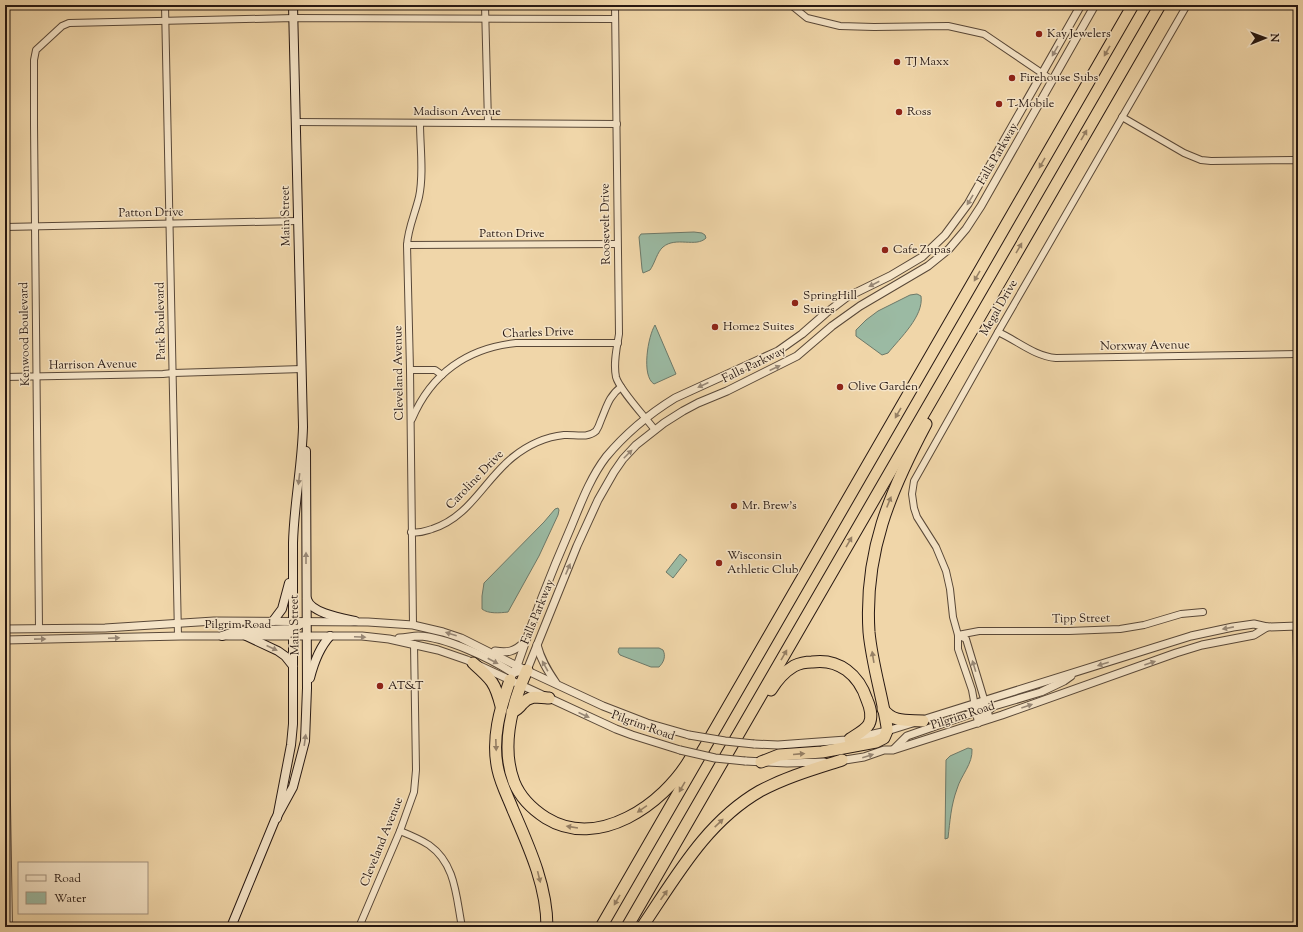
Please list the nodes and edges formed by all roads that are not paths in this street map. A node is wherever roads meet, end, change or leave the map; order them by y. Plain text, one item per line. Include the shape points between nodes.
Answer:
1 (165, 5) edge
2 (293, 5) edge
3 (485, 5) edge
4 (615, 5) edge
5 (791, 5) edge
6 (1081, 5) edge
7 (1095, 5) edge
8 (1133, 5) edge
9 (1160, 5) edge
10 (1187, 5) edge
11 (294, 18) junction
12 (486, 19) junction
13 (614, 19) junction
14 (166, 20) junction
15 (1042, 73) junction
16 (1052, 80) junction
17 (1122, 117) junction
18 (296, 122) junction
19 (420, 123) junction
20 (488, 123) junction
21 (616, 124) junction
22 (1298, 162) edge
23 (298, 221) junction
24 (170, 224) junction
25 (35, 226) junction
26 (5, 227) edge
27 (617, 244) junction
28 (407, 245) junction
29 (1010, 264) junction
30 (998, 332) junction
31 (618, 343) junction
32 (1298, 354) edge
33 (302, 369) junction
34 (410, 370) junction
35 (173, 373) junction
36 (442, 375) junction
37 (36, 376) junction
38 (5, 377) edge
39 (621, 386) junction
40 (646, 418) junction
41 (410, 422) junction
42 (303, 427) junction
43 (655, 430) junction
44 (411, 532) junction
45 (827, 535) junction
46 (292, 568) junction
47 (306, 597) junction
48 (1203, 612) dead end
49 (274, 621) junction
50 (306, 621) junction
51 (355, 622) junction
52 (178, 624) junction
53 (413, 625) junction
54 (1297, 626) edge
55 (1267, 627) junction
56 (5, 628) edge
57 (39, 628) junction
58 (75, 628) junction
59 (292, 629) junction
60 (958, 635) junction
61 (178, 636) junction
62 (222, 636) junction
63 (246, 636) junction
64 (307, 636) junction
65 (330, 636) junction
66 (75, 639) junction
67 (389, 639) junction
68 (5, 640) edge
69 (526, 640) junction
70 (414, 644) junction
71 (538, 645) junction
72 (487, 650) junction
73 (473, 663) junction
74 (293, 666) junction
75 (522, 668) junction
76 (1075, 672) junction
77 (515, 680) junction
78 (5, 683) edge
79 (557, 684) junction
80 (307, 688) junction
81 (1298, 693) edge
82 (549, 698) junction
83 (985, 701) junction
84 (501, 706) junction
85 (883, 708) junction
86 (975, 708) junction
87 (988, 710) junction
88 (512, 712) junction
89 (990, 719) junction
90 (923, 721) junction
91 (978, 723) junction
92 (887, 731) junction
93 (850, 739) junction
94 (893, 750) junction
95 (289, 757) junction
96 (301, 758) junction
97 (842, 760) junction
98 (761, 762) junction
99 (277, 818) junction
100 (400, 831) junction
101 (660, 871) junction
102 (9, 927) edge
103 (230, 927) edge
104 (359, 927) edge
105 (462, 927) edge
106 (547, 927) edge
107 (601, 927) edge
108 (627, 927) edge
109 (642, 927) edge

1 - 14 street, Park Boulevard
2 - 11 main road, Main Street
3 - 12 street
4 - 13 street, Roosevelt Drive
5 - 15 street via 807,18 840,26 948,26 984,34
6 -> 15 street, Falls Parkway
7 - 16 street, Falls Parkway
8 -> 45 highway
29 -> 9 highway
10 - 17 street, Megal Drive
11 - 12 street, Kenwood Boulevard
11 - 14 street, Kenwood Boulevard
11 - 18 main road, Main Street
12 - 13 street, Kenwood Boulevard
12 - 20 street
13 - 21 street, Roosevelt Drive
14 - 24 street, Park Boulevard
14 - 25 street, Kenwood Boulevard via 67,24 35,53
15 - 16 street
15 -> 40 street, Falls Parkway via 968,204 945,235 922,257 848,297 778,351 675,398
43 -> 16 street, Falls Parkway via 670,418 698,403 797,356 860,306 928,266 949,249 981,206
17 - 22 street via 1201,160
17 - 30 street, Megal Drive
18 - 19 street, Madison Avenue
18 - 23 main road, Main Street
19 - 20 street, Madison Avenue
19 - 28 street, Cleveland Avenue via 420,189
20 - 21 street, Madison Avenue
21 - 27 street, Roosevelt Drive
23 - 24 street, Patton Drive
23 - 33 main road, Main Street
24 - 25 street, Patton Drive
24 - 35 street, Park Boulevard
25 - 26 street, Patton Drive
25 - 37 street, Kenwood Boulevard
27 - 28 street, Patton Drive
27 - 31 street, Roosevelt Drive
28 - 34 street, Cleveland Avenue
85 -> 29 highway via 869,631 870,576 878,534 903,466
101 -> 29 highway
30 - 32 street, Norxway Avenue via 1034,353 1049,358
30 - 60 street, Megal Drive via 920,470 912,489 915,512 936,547 946,571
31 - 36 street, Charles Drive via 501,344 467,357
31 - 39 street, Roosevelt Drive via 615,369
33 - 35 street, Harrison Avenue
33 - 42 main road, Main Street
34 - 36 street via 435,370
34 - 41 street, Cleveland Avenue
35 - 37 street, Harrison Avenue
35 - 52 street, Park Boulevard
36 - 41 street, Charles Drive via 430,388
37 - 38 street, Harrison Avenue
37 - 57 street, Kenwood Boulevard
39 - 40 street, Roosevelt Drive
39 - 44 street, Caroline Drive via 612,393 597,430 589,436 564,435 549,438 524,449 452,520 436,528
40 - 43 street, Roosevelt Drive
40 - 69 street, Falls Parkway via 615,447 592,479 552,570
41 - 44 street, Cleveland Avenue
42 -> 46 main road, Main Street via 293,526
47 -> 42 main road, Main Street via 307,453
71 -> 43 street, Falls Parkway via 577,546 603,490 623,459
44 - 53 street, Cleveland Avenue
45 -> 88 highway via 785,596 686,766 663,793 640,811 618,822 586,828 564,826 539,813 523,797 512,774 509,739
45 -> 107 highway
46 - 49 main road via 282,609
46 - 59 main road, Main Street
47 - 50 main road, Main Street
47 - 51 main road via 312,608
48 - 60 street, Tipp Street via 1181,614 1120,629 979,631
49 - 52 street, Pilgrim Road
49 - 59 street, Pilgrim Road
50 - 51 street, Pilgrim Road
50 - 59 main road
50 - 64 main road, Main Street
51 - 53 street, Pilgrim Road
52 - 58 street, Pilgrim Road
52 - 61 street, Park Boulevard
72 -> 53 street, Pilgrim Road via 449,634
54 - 55 street, Pilgrim Road
54 - 81 street
55 -> 76 street, Pilgrim Road via 1254,624 1191,636
89 -> 55 street, Pilgrim Road via 1176,653 1254,635
56 - 57 street, Pilgrim Road
57 - 58 street, Pilgrim Road
58 - 66 street
59 - 62 main road via 236,631
59 - 63 street, Pilgrim Road
59 - 64 street, Pilgrim Road
59 - 74 main road, Main Street
83 -> 60 street, Megal Drive via 966,639
60 - 86 street, Megal Drive via 958,649
61 - 62 street, Pilgrim Road
66 -> 61 street, Pilgrim Road
62 - 63 street, Pilgrim Road
63 -> 74 main road via 278,651
64 - 65 street, Pilgrim Road
64 - 80 main road, Main Street
65 -> 67 street, Pilgrim Road
65 - 80 main road via 319,652
68 -> 66 street, Pilgrim Road
67 - 70 street, Pilgrim Road
67 -> 77 street via 419,636 448,642 492,660
69 - 72 street via 520,647 506,653
69 - 75 street, Falls Parkway
70 - 73 street, Pilgrim Road
70 - 100 street, Cleveland Avenue via 415,785
71 - 75 street, Falls Parkway
79 -> 71 street via 545,668
72 - 75 street, Pilgrim Road
73 - 77 street, Pilgrim Road
73 - 84 highway via 490,678
74 - 95 main road, Main Street via 293,724
75 - 77 highway
75 - 79 street, Pilgrim Road
76 - 83 street, Pilgrim Road
76 - 87 street via 1064,681 1041,692
77 - 82 street, Pilgrim Road
77 - 84 highway
77 - 88 highway
78 - 102 street
79 - 93 street, Pilgrim Road, bridge via 639,721 725,741 778,745
96 -> 80 main road, Main Street via 306,726
82 - 88 highway via 529,698
82 -> 98 street, Pilgrim Road, bridge via 632,736 715,758
83 - 86 street
83 - 87 street, Megal Drive
84 -> 106 highway via 495,734 498,771 536,865
85 - 90 highway via 895,719
85 - 92 highway
86 - 90 street, Pilgrim Road
86 - 91 street, Megal Drive
86 - 94 street via 907,736
87 - 89 street, Megal Drive
87 - 91 street
89 - 91 street, Pilgrim Road
90 - 92 street, Pilgrim Road
91 - 94 street, Pilgrim Road
92 - 93 street, Pilgrim Road
98 -> 92 highway via 779,755 822,752 872,744 884,738
93 - 101 highway via 867,726 871,715 864,690 853,674 843,667 827,662 804,662 795,665 778,679 768,693 682,841
97 -> 94 street, Pilgrim Road
95 - 96 main road
95 - 99 main road, Main Street
96 - 99 main road, Main Street via 293,787
97 - 98 street, Pilgrim Road via 815,763
109 -> 97 highway via 701,841 732,810 776,783
99 - 103 main road, Main Street
100 - 104 street, Cleveland Avenue
100 - 105 street via 424,842 444,859 452,877
101 - 108 highway

